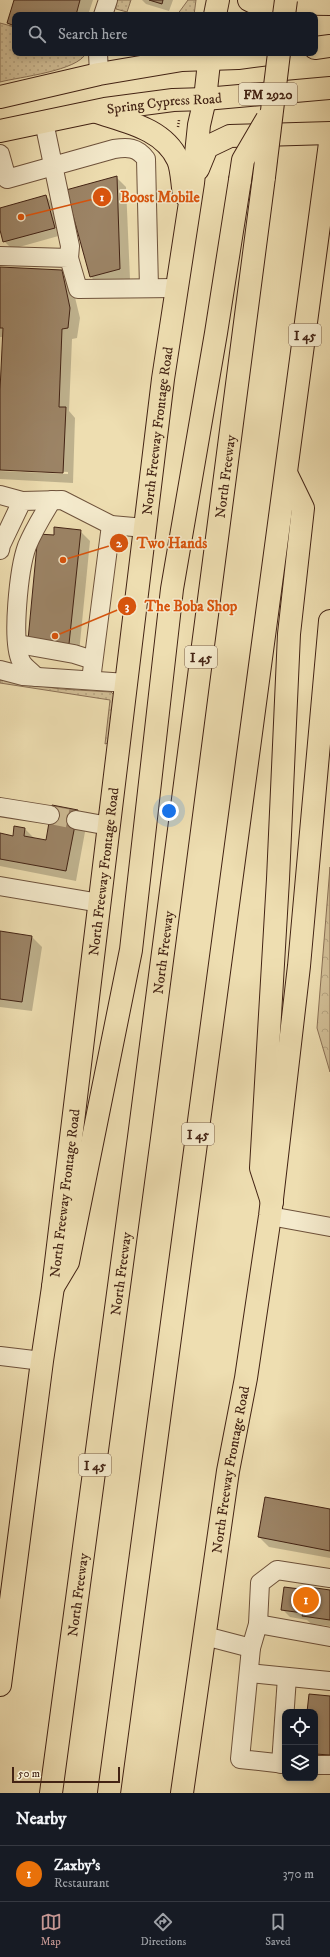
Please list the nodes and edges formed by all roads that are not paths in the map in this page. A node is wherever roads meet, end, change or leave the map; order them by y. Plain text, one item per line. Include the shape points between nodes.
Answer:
1 (108, 0) edge
2 (218, 0) edge
3 (249, 0) edge
4 (286, 0) edge
5 (330, 4) edge
6 (104, 12) edge
7 (216, 12) edge
8 (284, 12) edge
9 (330, 46) edge
10 (318, 48) edge
11 (98, 56) edge
12 (204, 56) edge
13 (210, 56) edge
14 (219, 56) edge
15 (254, 56) edge
16 (278, 56) edge
17 (99, 74) junction
18 (330, 88) edge
19 (0, 97) edge
20 (205, 99) junction
21 (96, 111) junction
22 (272, 111) junction
23 (44, 122) junction
24 (0, 130) edge
25 (330, 132) edge
26 (330, 143) edge
27 (0, 154) edge
28 (53, 168) junction
29 (193, 183) junction
30 (187, 218) junction
31 (0, 256) edge
32 (69, 258) junction
33 (149, 288) junction
34 (176, 288) junction
35 (287, 475) junction
36 (0, 495) edge
37 (52, 500) junction
38 (22, 501) junction
39 (111, 525) junction
40 (145, 528) junction
41 (0, 546) edge
42 (0, 550) edge
43 (330, 628) edge
44 (18, 644) junction
45 (93, 660) junction
46 (0, 670) edge
47 (36, 677) junction
48 (90, 680) junction
49 (127, 682) junction
50 (0, 807) edge
51 (50, 815) tunnel mouth
52 (76, 820) tunnel mouth
53 (109, 826) junction
54 (0, 886) edge
55 (100, 903) junction
56 (271, 1209) junction
57 (330, 1228) edge
58 (53, 1287) junction
59 (0, 1356) edge
60 (42, 1362) junction
61 (330, 1578) edge
62 (258, 1624) junction
63 (205, 1636) junction
64 (330, 1637) edge
65 (251, 1648) junction
66 (248, 1673) junction
67 (287, 1677) junction
68 (330, 1681) edge
69 (0, 1685) edge
70 (284, 1745) edge
71 (282, 1764) edge
72 (318, 1765) edge
73 (330, 1765) edge
74 (186, 1766) junction
75 (51, 1793) edge
76 (109, 1793) edge
77 (182, 1793) edge
78 (192, 1793) edge

1 - 6 lane
2 - 7 main road
3 - 5 main road via 255,3
4 - 8 main road, bridge
9 - 10 main road
11 - 17 lane
12 - 17 main road
13 - 20 main road, North Freeway Frontage Road
14 - 15 main road
16 - 22 main road, I 45, bridge
17 - 19 main road
18 - 20 main road, Spring Cypress Road / FM 2920
20 - 21 main road, Spring Cypress Road / FM 2920 via 173,100
20 - 29 main road, North Freeway Frontage Road via 199,125
21 - 23 main road, Spring Cypress Road / FM 2920
21 - 30 main road via 147,130 165,141 178,161
22 - 58 main road, bridge via 243,160 172,589 131,950 68,1262
22 - 75 main road, North Freeway / I 45, bridge
23 - 24 main road, Spring Cypress Road / FM 2920
23 - 28 lane
25 - 29 main road via 230,136 207,146
26 - 35 main road, I 45
27 - 28 lane via 7,179
28 - 32 lane via 70,246
28 - 33 lane via 114,149 129,147 141,152 146,158
29 - 30 main road, North Freeway Frontage Road
30 - 34 main road, North Freeway Frontage Road
31 - 32 lane
32 - 33 lane via 78,290
33 - 34 lane
34 - 40 main road, North Freeway Frontage Road
35 - 56 main road via 303,508 289,634 261,1168
35 - 76 main road, I 45
36 - 38 lane
37 - 38 lane
37 - 39 lane via 62,500
37 - 44 lane via 37,524 27,548 20,586 16,634
38 - 41 lane
39 - 40 lane
39 - 45 lane
40 - 49 main road, North Freeway Frontage Road
41 - 42 lane
43 - 56 main road, North Freeway Frontage Road via 299,966
44 - 45 lane
44 - 47 lane via 21,662
45 - 48 lane
46 - 47 lane
47 - 48 lane
48 - 49 lane
49 - 53 main road, North Freeway Frontage Road
50 - 51 lane
52 - 53 lane
53 - 55 main road, North Freeway Frontage Road
54 - 55 lane
55 - 58 main road, North Freeway Frontage Road
56 - 57 lane
56 - 63 main road, North Freeway Frontage Road via 246,1378 228,1471
58 - 60 main road, North Freeway Frontage Road
59 - 60 lane
60 - 69 main road, North Freeway Frontage Road
61 - 62 lane via 277,1570 260,1582
62 - 64 lane
62 - 65 lane
63 - 65 lane
63 - 74 main road, North Freeway Frontage Road
65 - 66 lane
66 - 67 lane
66 - 71 lane via 240,1760
67 - 68 lane
67 - 70 lane
72 - 73 lane
74 - 77 main road, North Freeway Frontage Road
74 - 78 main road

